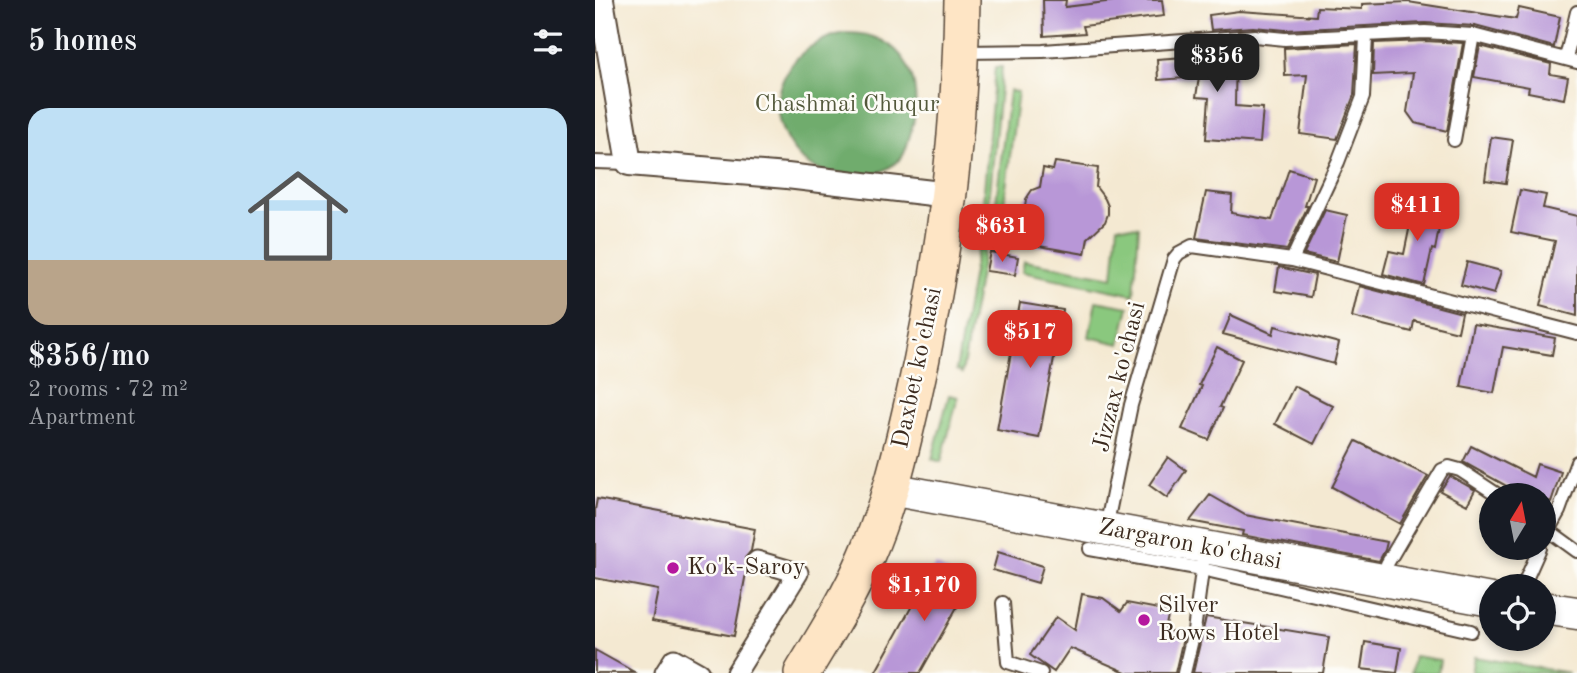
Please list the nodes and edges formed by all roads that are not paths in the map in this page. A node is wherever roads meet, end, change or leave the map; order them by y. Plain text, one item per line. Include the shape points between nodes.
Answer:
1 (601, 0) edge
2 (962, 0) edge
3 (1577, 12) edge
4 (1473, 35) junction
5 (1366, 37) junction
6 (961, 52) junction
7 (1571, 60) edge
8 (1454, 140) dead end
9 (595, 162) edge
10 (629, 163) junction
11 (949, 195) junction
12 (1292, 260) junction
13 (1577, 333) edge
14 (1577, 461) edge
15 (1480, 483) edge
16 (890, 489) junction
17 (1556, 516) edge
18 (1098, 539) junction
19 (1556, 539) edge
20 (1577, 551) edge
21 (1204, 559) junction
22 (757, 561) dead end
23 (1384, 582) junction
24 (1479, 602) edge
25 (1003, 603) dead end
26 (1441, 609) junction
27 (1556, 610) edge
28 (1577, 613) edge
29 (1471, 631) dead end
30 (665, 673) edge
31 (699, 673) edge
32 (736, 673) edge
33 (802, 673) edge
34 (1041, 673) edge
35 (1184, 673) edge

1 - 10 street
2 - 6 main road, Daxbet ko'chasi
3 - 7 lane
4 - 5 lane via 1425,32
4 - 7 lane
4 - 8 lane
5 - 6 lane via 1254,36 1044,51
5 - 12 lane via 1363,97
6 - 11 main road, Daxbet ko'chasi
9 - 10 lane
10 - 11 street
11 - 16 main road, Daxbet ko'chasi via 928,332
12 - 13 lane
12 - 18 lane, Jizzax ko'chasi via 1192,246 1174,259
14 - 17 lane
15 - 23 lane via 1460,470 1443,470 1387,564
16 - 18 street, Zargaron ko'chasi
16 - 33 main road, Daxbet ko'chasi via 866,557
18 - 21 street, Zargaron ko'chasi
19 - 20 lane
21 - 23 street, Zargaron ko'chasi
21 - 26 lane
21 - 35 lane
22 - 32 street via 798,573
23 - 26 street, Zargaron ko'chasi
24 - 26 street, Zargaron ko'chasi
25 - 34 lane via 1008,662
26 - 29 lane
27 - 28 street
30 - 31 street via 674,659

